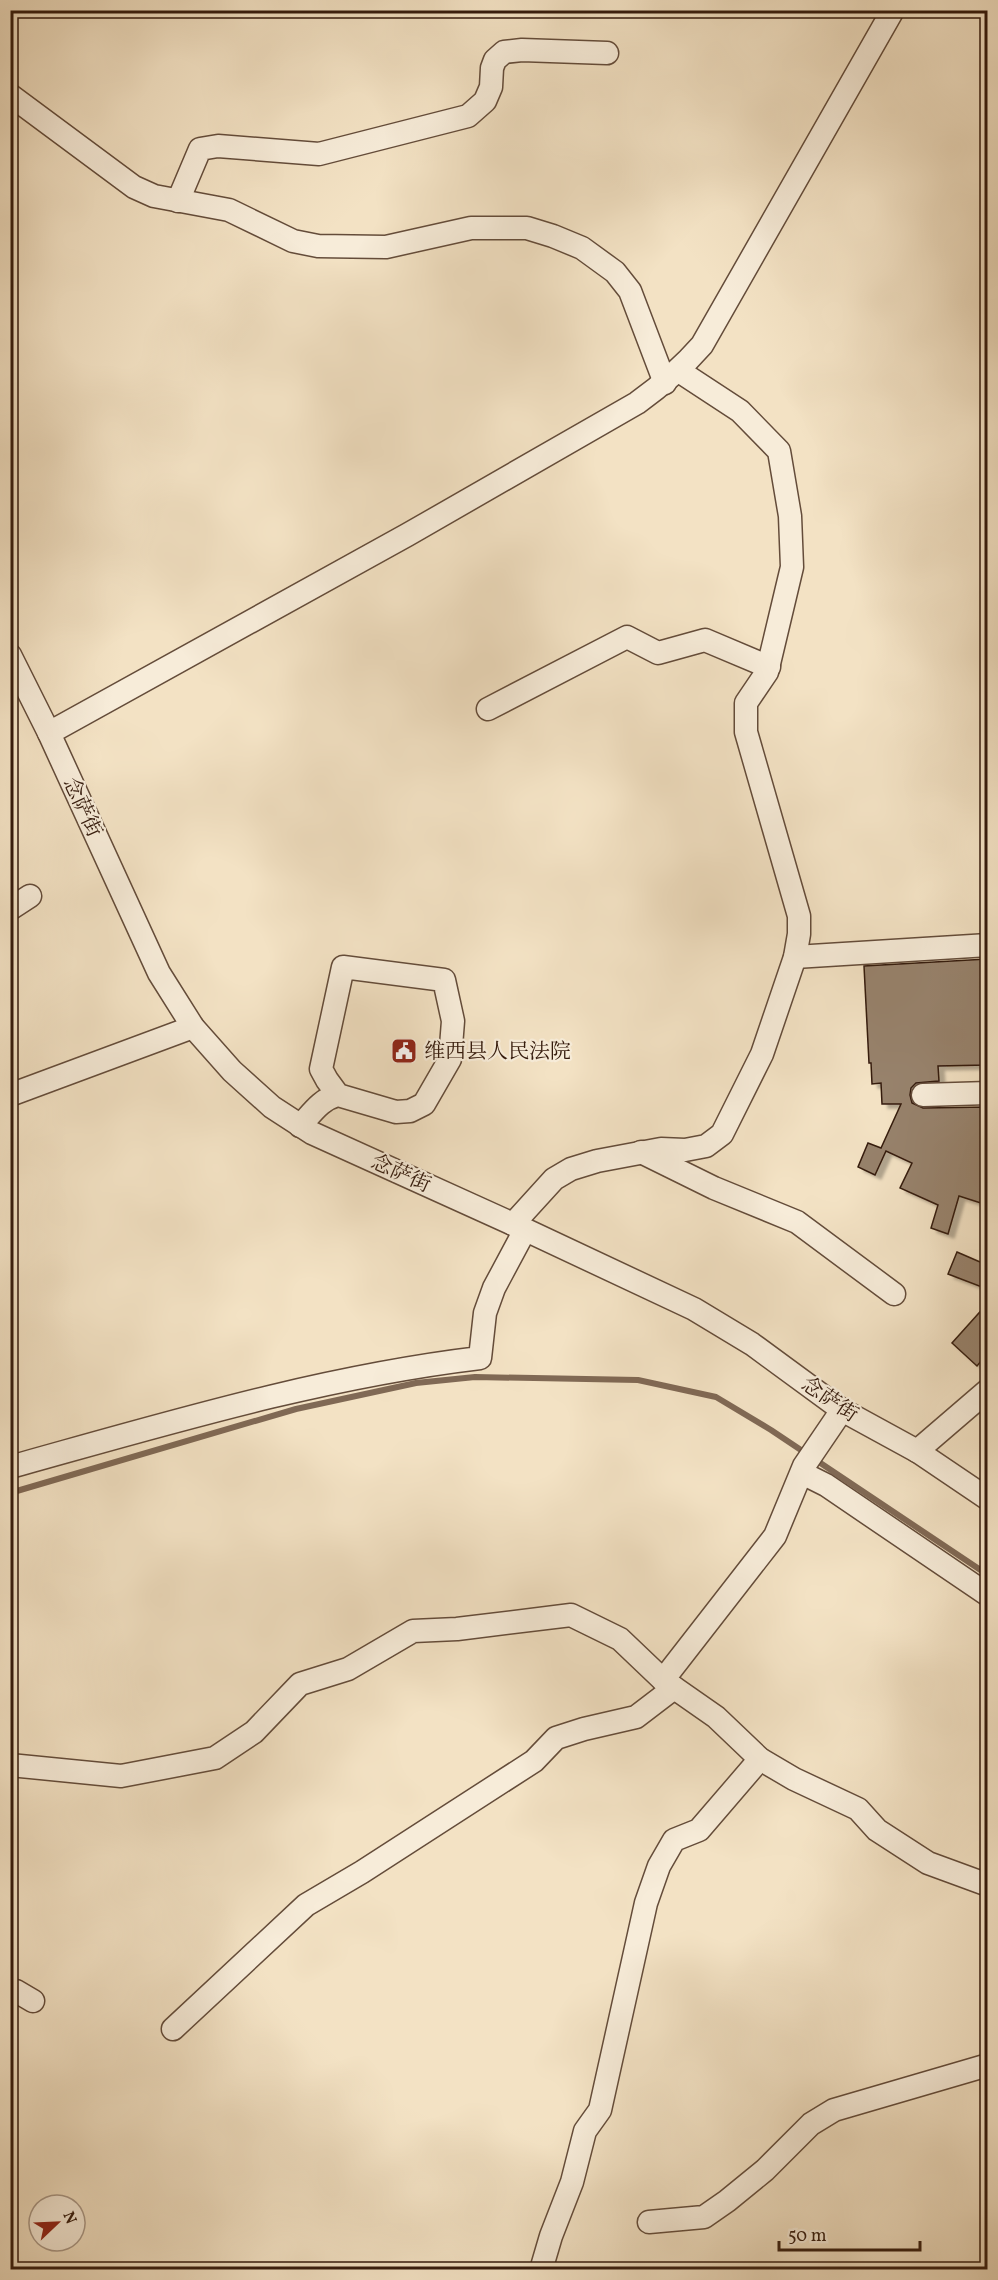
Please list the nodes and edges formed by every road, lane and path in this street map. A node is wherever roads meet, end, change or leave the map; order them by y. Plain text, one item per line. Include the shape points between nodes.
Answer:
1 (893, 10) edge
2 (607, 53) dead end
3 (10, 95) edge
4 (178, 201) junction
5 (672, 377) junction
6 (10, 655) edge
7 (769, 667) junction
8 (488, 709) dead end
9 (49, 733) junction
10 (30, 896) dead end
11 (10, 909) edge
12 (987, 945) edge
13 (795, 957) junction
14 (193, 1027) junction
15 (987, 1093) edge
16 (10, 1095) edge
17 (338, 1095) junction
18 (922, 1095) dead end
19 (300, 1126) junction
20 (641, 1152) junction
21 (519, 1227) junction
22 (894, 1294) dead end
23 (987, 1390) edge
24 (842, 1410) junction
25 (917, 1451) junction
26 (808, 1462) junction
27 (10, 1467) edge
28 (987, 1499) edge
29 (987, 1595) edge
30 (668, 1684) junction
31 (760, 1759) junction
32 (10, 1765) edge
33 (987, 1885) edge
34 (10, 1990) edge
35 (33, 2001) dead end
36 (173, 2029) dead end
37 (987, 2065) edge
38 (649, 2223) dead end
39 (541, 2270) edge

1 - 5 street via 702,345
2 - 4 street via 504,52 495,60 485,101 468,116 319,154 218,146 200,149
3 - 4 street via 134,187
4 - 5 street via 229,210 293,242 318,246 386,247 471,228 527,228 553,236 582,248 615,272 630,291
5 - 7 street via 740,411 779,451 790,516 792,567
5 - 9 street via 637,403
6 - 9 street, 念萨街
7 - 8 street via 705,640 658,653 627,637
7 - 13 street via 746,703 747,732 799,916
9 - 14 street, 念萨街 via 159,973
10 - 11 street
12 - 13 street
13 - 20 street via 762,1054 722,1134 706,1146
14 - 16 street
14 - 19 street, 念萨街 via 232,1071
15 - 18 street
17 - 17 street via 321,1069 343,967 444,980 453,1021 450,1059 424,1104 396,1112
17 - 19 street via 328,1097
19 - 21 street, 念萨街
20 - 21 street via 571,1169 554,1179
20 - 22 street via 797,1222
21 - 24 street, 念萨街 via 694,1309 752,1344
21 - 27 street via 485,1313 480,1358 419,1365 310,1388
23 - 25 street
24 - 25 street, 念萨街
24 - 26 street
25 - 28 street, 念萨街
26 - 29 street via 826,1485
26 - 30 street via 775,1536
30 - 31 street via 716,1717
30 - 32 street via 620,1638 571,1615 413,1631 348,1669 300,1684 254,1732 215,1758 121,1776
30 - 36 street via 636,1717 556,1738 534,1761 306,1905
31 - 33 street via 858,1809 877,1830 928,1863
31 - 39 street via 699,1830 674,1840 659,1866 646,1903 600,2110 585,2130 572,2182
34 - 35 street
37 - 38 street via 834,2110 810,2124 765,2170 704,2217

